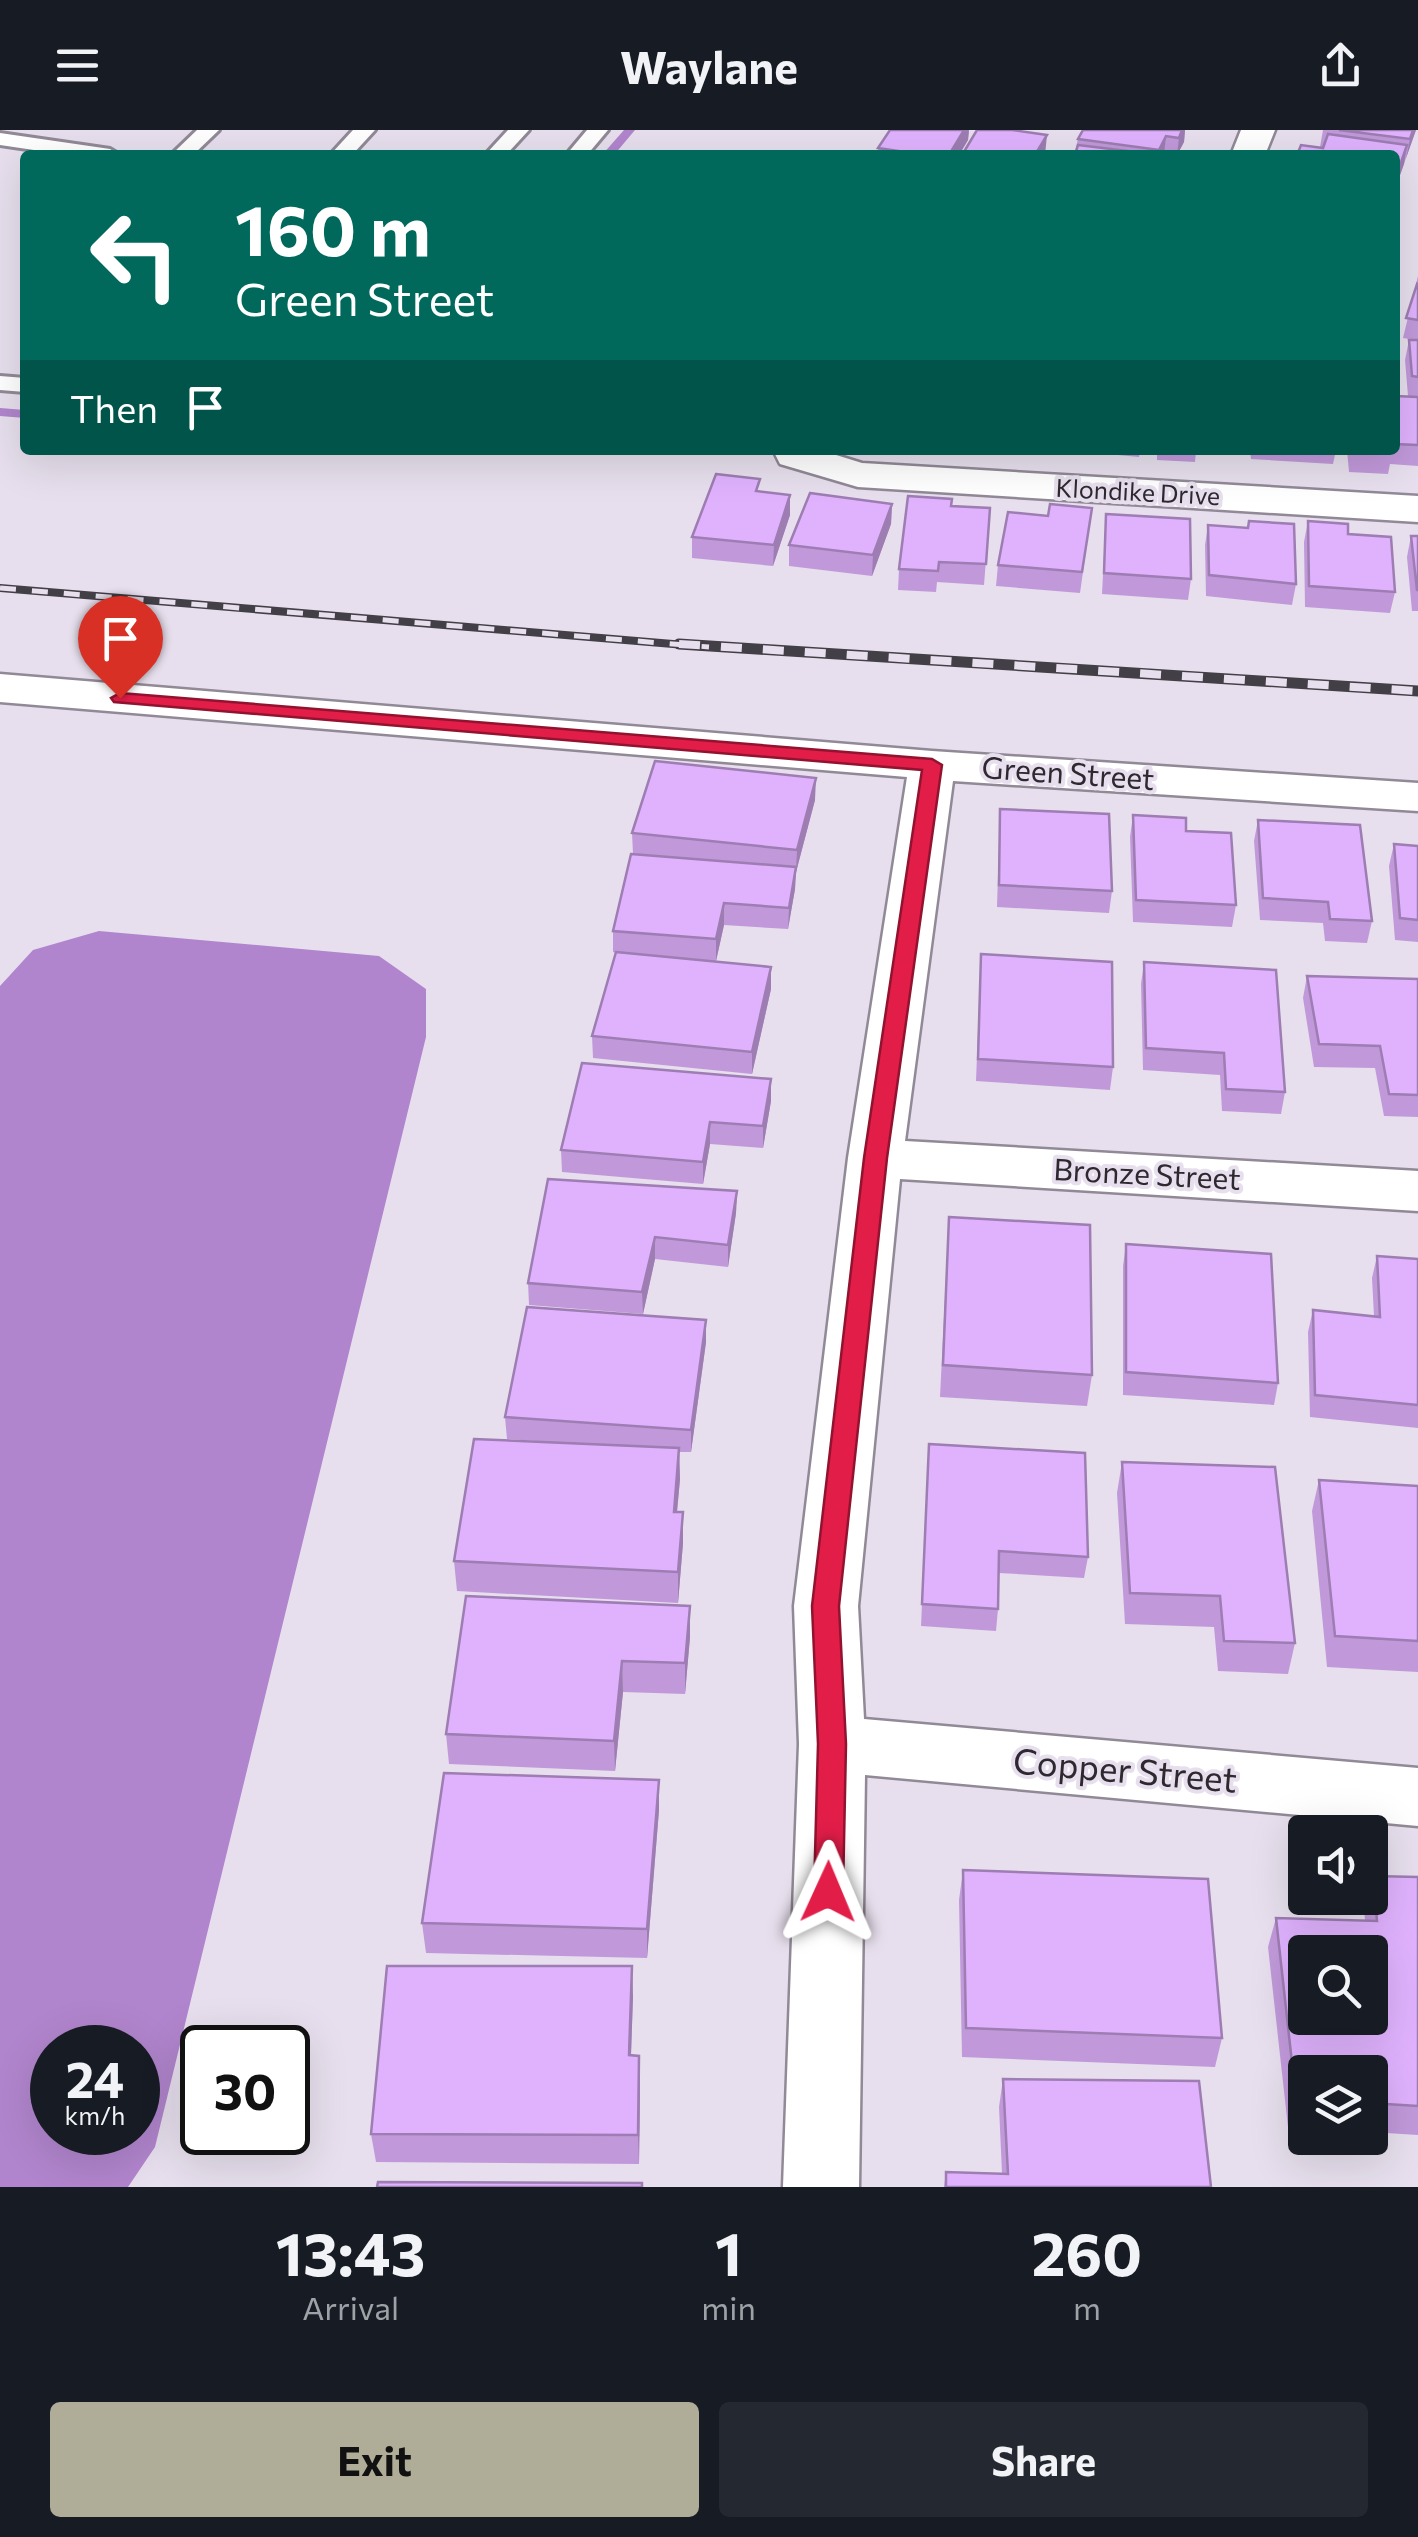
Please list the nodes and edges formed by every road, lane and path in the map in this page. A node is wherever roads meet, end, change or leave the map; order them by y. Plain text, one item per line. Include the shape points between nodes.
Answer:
1 (209, 130) edge
2 (365, 130) edge
3 (518, 130) edge
4 (598, 130) edge
5 (0, 139) edge
6 (76, 150) edge
7 (187, 150) edge
8 (345, 150) edge
9 (500, 150) edge
10 (580, 150) edge
11 (797, 455) edge
12 (1418, 509) edge
13 (0, 688) edge
14 (932, 765) junction
15 (1418, 797) edge
16 (875, 1158) junction
17 (1418, 1191) edge
18 (832, 1744) junction
19 (1418, 1797) edge
20 (821, 2187) edge

1 - 7 lane
2 - 8 lane
3 - 9 lane
4 - 10 lane
5 - 6 lane
11 - 12 street, Klondike Drive via 858,474
13 - 14 street, Green Street
14 - 15 street, Green Street
14 - 16 street
16 - 17 street, Bronze Street
16 - 18 street via 826,1606
18 - 19 street, Copper Street
18 - 20 street

